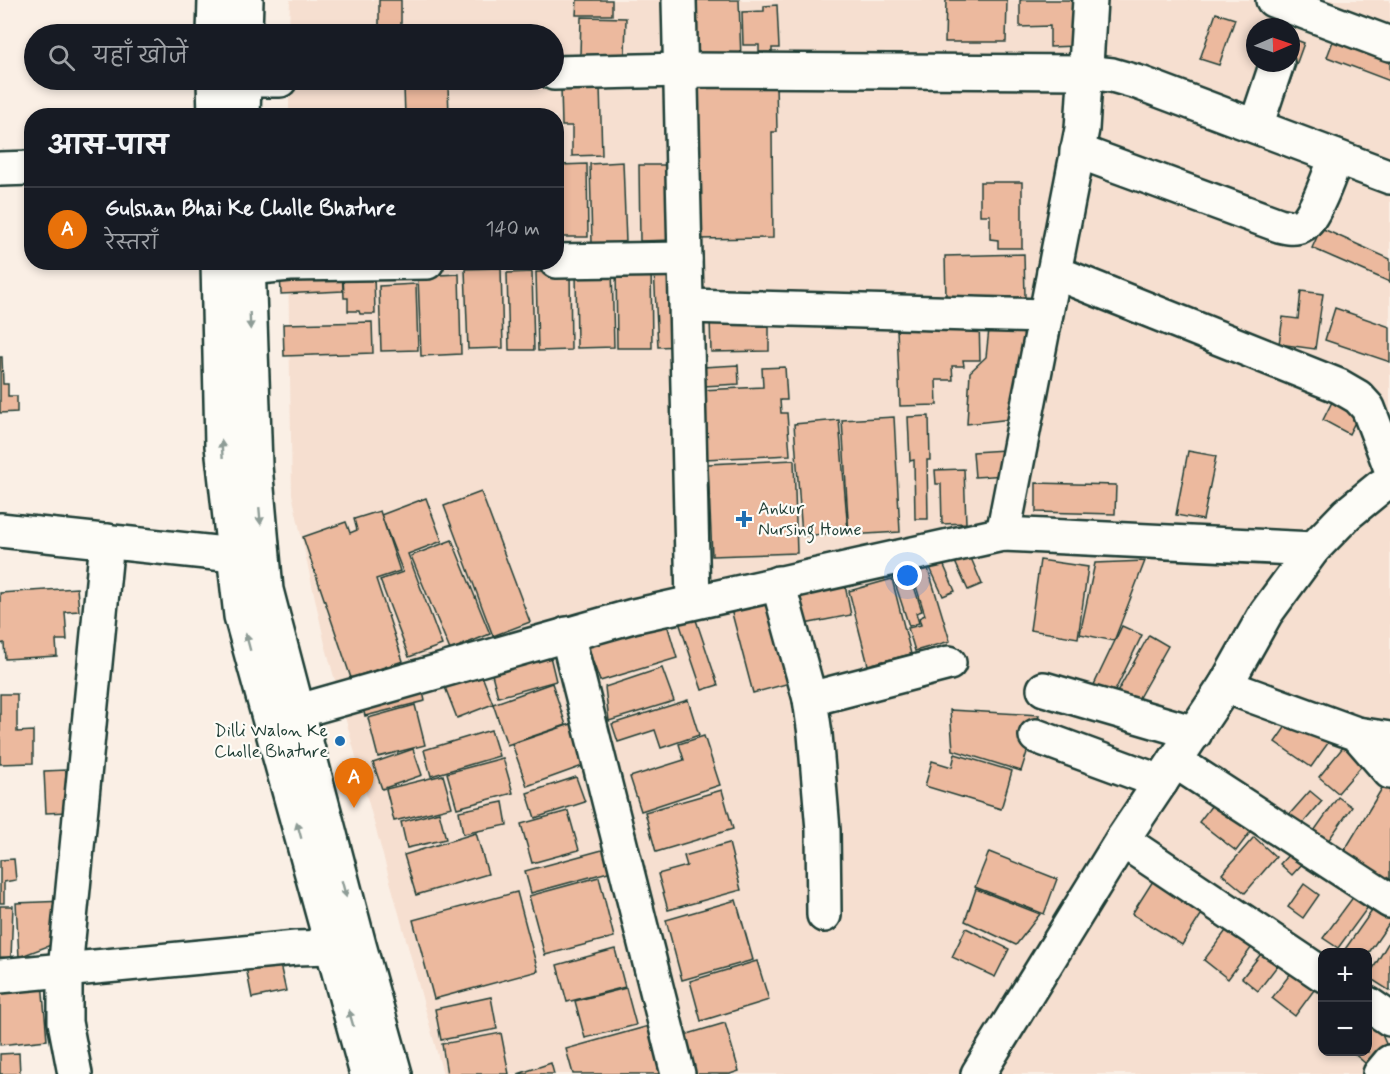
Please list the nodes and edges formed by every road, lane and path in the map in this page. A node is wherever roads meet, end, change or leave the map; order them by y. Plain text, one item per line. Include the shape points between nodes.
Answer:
1 (215, 0) edge
2 (246, 0) edge
3 (679, 0) edge
4 (1090, 0) edge
5 (1286, 12) edge
6 (214, 24) edge
7 (245, 24) edge
8 (1390, 44) edge
9 (681, 70) junction
10 (1085, 72) junction
11 (1274, 72) edge
12 (564, 73) edge
13 (214, 90) edge
14 (244, 90) edge
15 (215, 108) edge
16 (243, 108) edge
17 (1256, 126) junction
18 (1077, 151) junction
19 (1336, 157) junction
20 (24, 168) edge
21 (0, 169) edge
22 (1390, 177) edge
23 (685, 259) junction
24 (564, 261) edge
25 (239, 270) edge
26 (1054, 272) junction
27 (687, 306) junction
28 (1046, 316) junction
29 (1390, 466) edge
30 (1390, 482) edge
31 (0, 530) edge
32 (1003, 534) junction
33 (107, 542) junction
34 (1313, 549) junction
35 (248, 556) junction
36 (778, 583) junction
37 (693, 602) junction
38 (567, 634) junction
39 (949, 663) dead end
40 (1226, 686) junction
41 (1044, 689) dead end
42 (810, 699) junction
43 (283, 715) junction
44 (1195, 733) junction
45 (1357, 734) junction
46 (1036, 736) dead end
47 (1390, 739) edge
48 (1168, 771) junction
49 (1390, 772) edge
50 (1122, 840) junction
51 (1390, 901) edge
52 (824, 915) dead end
53 (332, 947) junction
54 (65, 970) junction
55 (1318, 971) edge
56 (0, 976) edge
57 (1372, 1007) edge
58 (1390, 1019) edge
59 (1390, 1062) edge
60 (75, 1074) edge
61 (367, 1074) edge
62 (395, 1074) edge
63 (678, 1074) edge
64 (978, 1074) edge
65 (1380, 1074) edge

1 - 6 street
2 - 7 street
3 - 9 street
4 - 10 street
5 - 8 street
9 - 10 street
9 - 12 street
9 - 23 street
10 - 17 street via 1140,83
10 - 18 street
11 - 17 street
13 - 15 street
14 - 16 street
17 - 19 street
18 - 19 street via 1292,228 1304,225 1312,216
18 - 26 street
19 - 22 street
20 - 21 street
23 - 24 street
23 - 27 street
25 - 35 street via 255,465
26 - 28 street
26 - 29 street via 1358,396 1368,408
27 - 28 street
27 - 37 street
28 - 32 street
30 - 34 street via 1347,514
31 - 33 street
32 - 34 street
32 - 36 street
33 - 35 street
33 - 54 street
34 - 40 street via 1266,613
35 - 43 street via 266,590
36 - 37 street
36 - 42 street
37 - 38 street
38 - 43 street
38 - 63 street
39 - 42 street
40 - 44 street
40 - 45 street
41 - 44 street
42 - 52 street via 823,830
53 -> 43 street
43 -> 62 street via 356,934
44 - 48 street
45 - 47 street
45 - 49 street
46 - 48 street
48 - 50 street
48 - 51 street
50 - 55 street
50 - 64 street
53 - 54 street
61 -> 53 street
54 - 56 street
54 - 60 street via 64,1022
57 - 58 street
59 - 65 street

